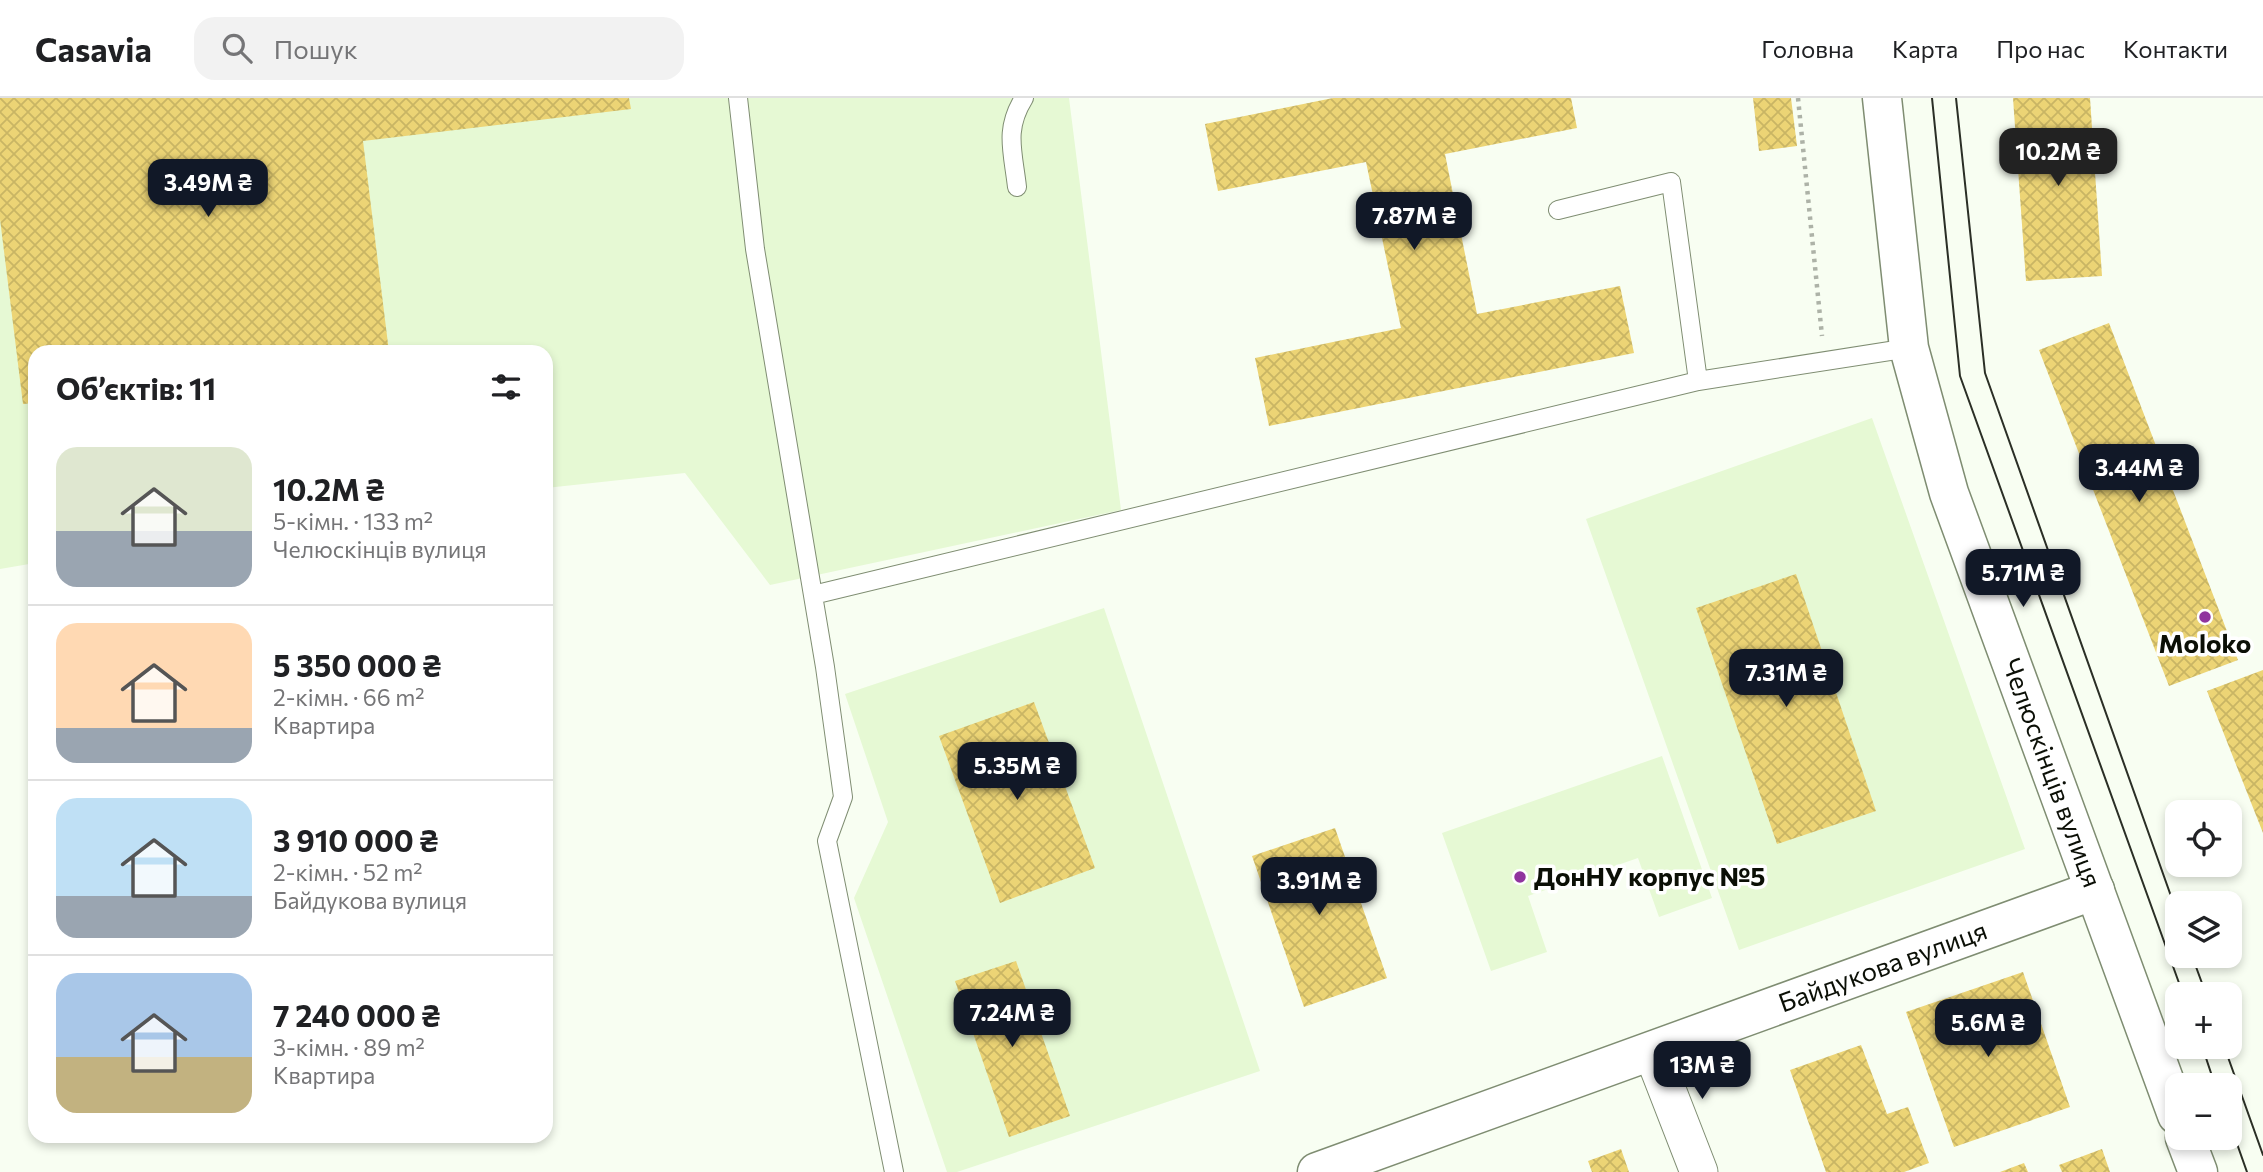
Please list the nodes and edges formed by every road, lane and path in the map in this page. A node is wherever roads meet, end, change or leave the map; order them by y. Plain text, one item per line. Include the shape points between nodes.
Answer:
1 (738, 98) edge
2 (1024, 98) edge
3 (1798, 98) edge
4 (1882, 98) edge
5 (1017, 187) dead end
6 (1558, 210) dead end
7 (1909, 348) junction
8 (1825, 361) junction
9 (1698, 381) junction
10 (813, 595) junction
11 (2095, 890) junction
12 (1652, 1051) junction
13 (2165, 1082) edge
14 (2190, 1150) edge
15 (894, 1172) edge
16 (1317, 1172) edge
17 (1699, 1172) edge
18 (2198, 1172) edge

1 - 10 lane via 755,249
2 - 5 lane via 1011,130
3 - 8 path
4 - 7 main road, Челюскінців вулиця
6 - 9 lane via 1671,182
7 - 8 lane
7 - 11 main road, Челюскінців вулиця via 1949,493
8 - 9 lane
9 - 10 lane
10 - 15 lane via 843,797 827,841
11 - 12 main road, Байдукова вулиця
11 - 13 main road, Челюскінців вулиця
12 - 16 main road, Байдукова вулиця
12 - 17 street
14 - 18 main road

